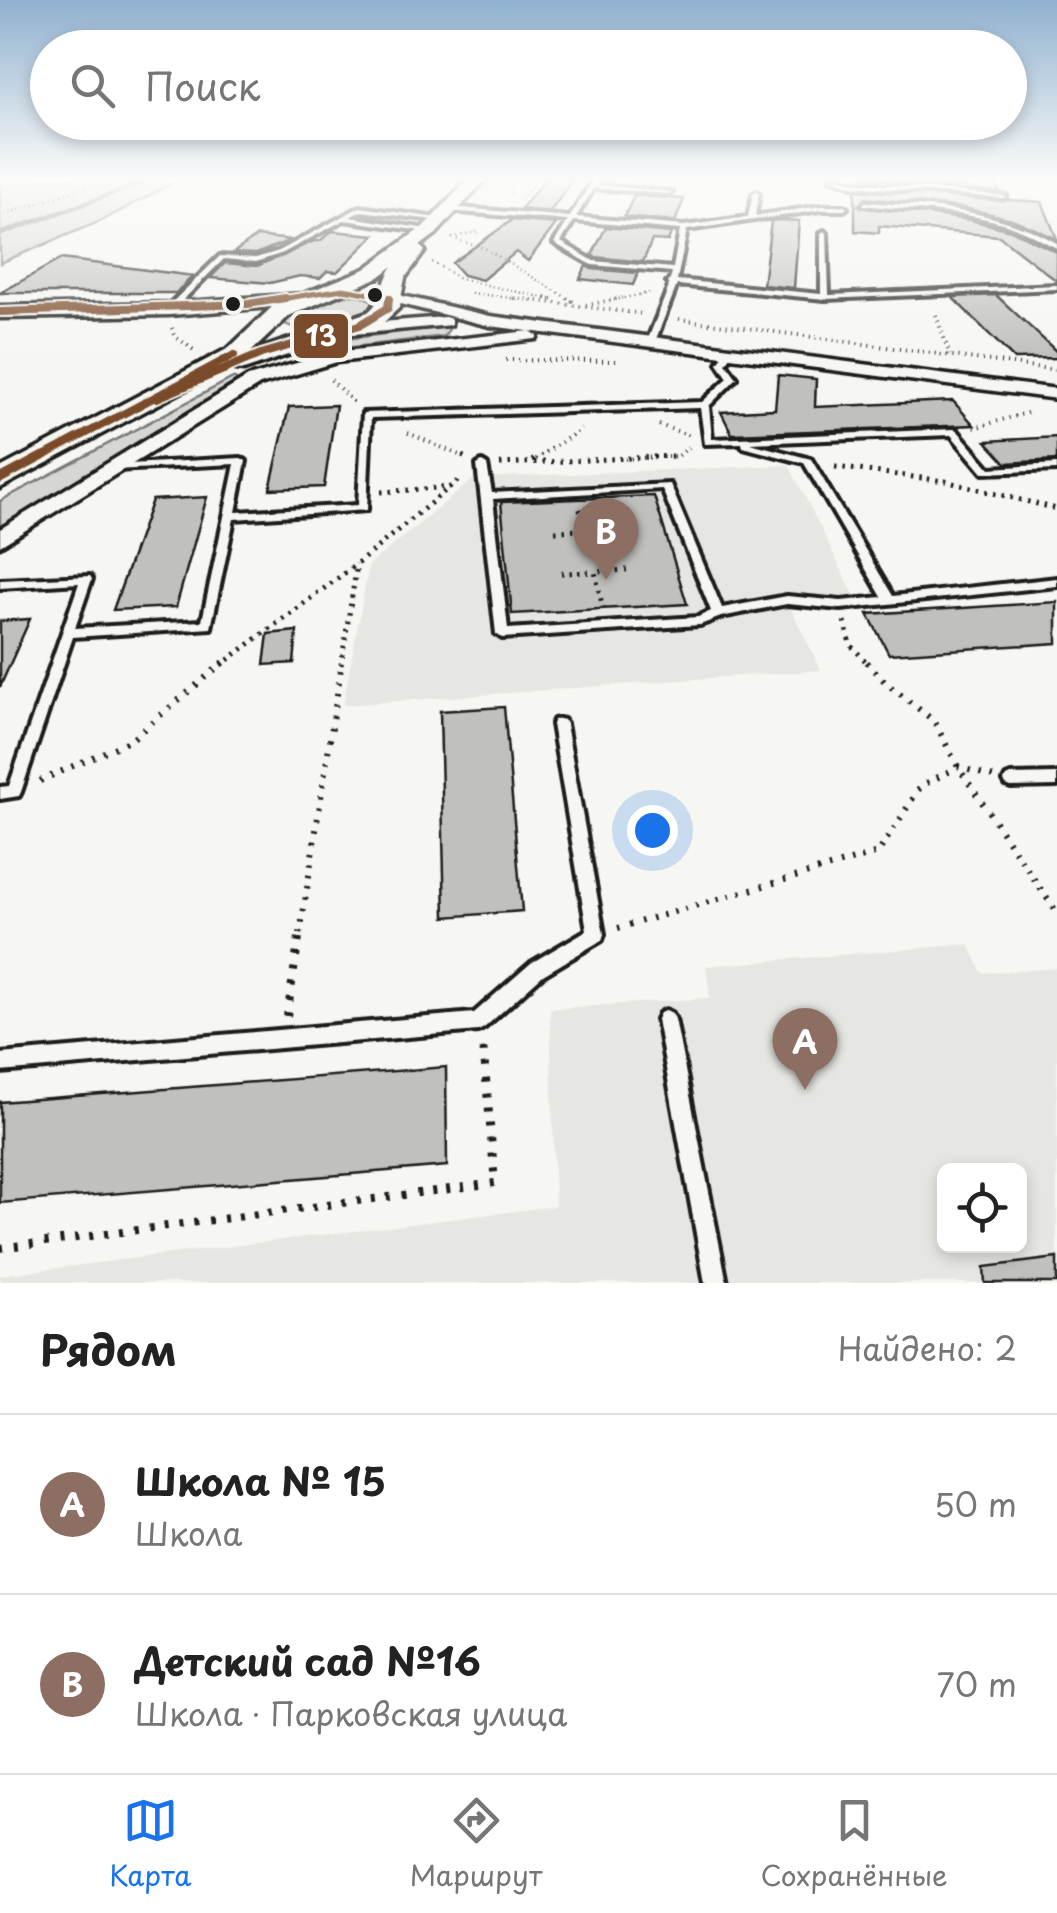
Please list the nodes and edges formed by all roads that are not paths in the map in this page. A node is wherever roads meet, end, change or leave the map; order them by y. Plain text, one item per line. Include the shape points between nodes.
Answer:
1 (306, 238) edge
2 (416, 238) edge
3 (426, 238) edge
4 (560, 238) edge
5 (682, 238) edge
6 (824, 238) edge
7 (674, 270) junction
8 (672, 285) junction
9 (1057, 288) edge
10 (320, 294) junction
11 (826, 297) junction
12 (389, 298) junction
13 (0, 312) edge
14 (170, 314) junction
15 (236, 316) junction
16 (459, 321) junction
17 (490, 321) junction
18 (268, 323) junction
19 (579, 331) junction
20 (337, 332) junction
21 (652, 339) junction
22 (246, 345) junction
23 (446, 345) junction
24 (730, 352) junction
25 (1057, 394) edge
26 (157, 398) junction
27 (704, 405) junction
28 (731, 441) junction
29 (482, 465) road end
30 (114, 468) junction
31 (1057, 468) edge
32 (0, 479) edge
33 (487, 496) junction
34 (229, 516) junction
35 (0, 539) edge
36 (1057, 582) edge
37 (0, 584) edge
38 (888, 597) junction
39 (718, 613) junction
40 (68, 633) junction
41 (560, 724) dead end
42 (1057, 780) edge
43 (1011, 782) road end
44 (7, 793) edge
45 (666, 1020) dead end
46 (0, 1062) edge
47 (716, 1283) edge

1 - 14 lane via 256,260 222,257
2 - 10 main road via 372,273
3 - 12 main road via 395,278
4 - 7 lane via 557,243 592,263
5 - 7 lane
6 - 11 lane
7 - 8 lane
8 - 11 lane
8 - 21 lane
9 - 11 lane
10 - 12 main road via 364,290
10 - 14 main road
10 - 18 main road via 281,310
12 - 17 street
12 - 20 main road via 384,312
13 - 14 main road
14 - 15 main road
15 - 18 main road
15 - 22 main road via 251,330
16 - 17 street
16 - 20 street
16 - 23 street via 480,334
17 - 19 street
18 - 20 main road via 294,335
18 - 22 main road
19 - 21 street
19 - 23 street
20 - 26 main road via 262,354
21 - 24 street
22 - 26 main road
23 - 30 street via 335,357 254,381
24 - 25 street
24 - 27 lane via 722,362 733,378
26 - 32 main road
27 - 28 lane via 708,442
27 - 34 lane via 366,415 362,508
28 - 31 lane via 954,432 987,471
28 - 38 lane via 808,461
29 - 33 lane
30 - 34 lane via 241,460
30 - 35 street
33 - 39 lane via 666,486
33 - 39 lane via 502,634 700,621
34 - 40 lane via 207,625
36 - 38 lane
37 - 40 lane via 86,579
38 - 39 lane via 841,605 786,600
40 - 44 lane
41 - 46 lane via 596,934 538,969 478,1022
42 - 43 lane
45 - 47 lane

